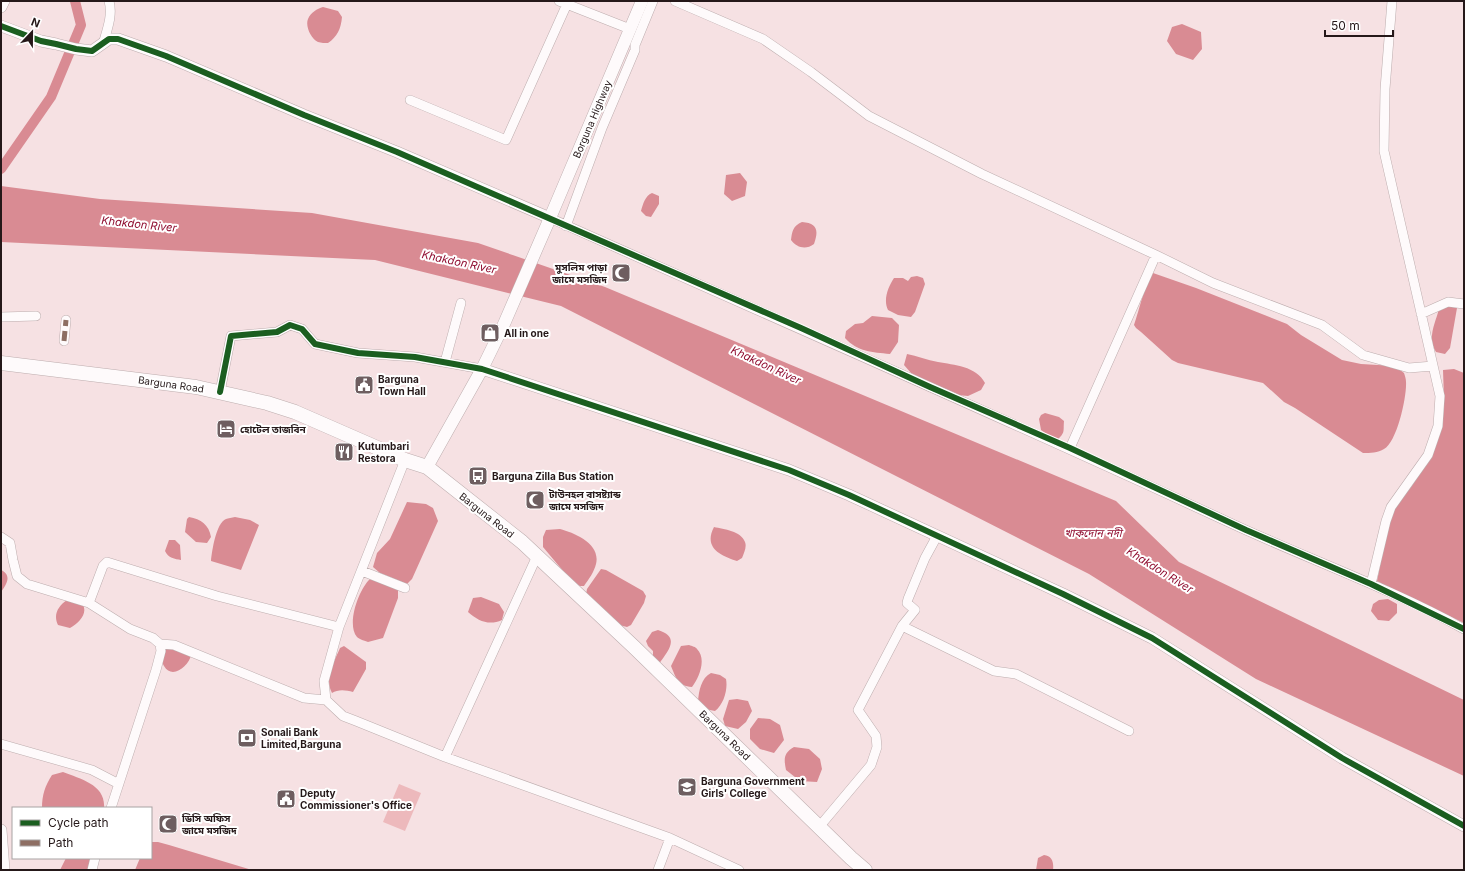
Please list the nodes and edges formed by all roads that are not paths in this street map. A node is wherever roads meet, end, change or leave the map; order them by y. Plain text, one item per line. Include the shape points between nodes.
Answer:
1 (4, 1) edge
2 (109, 1) edge
3 (642, 1) edge
4 (653, 1) edge
5 (675, 1) edge
6 (1392, 1) edge
7 (563, 3) edge
8 (1, 7) edge
9 (1, 26) edge
10 (630, 29) junction
11 (103, 44) junction
12 (410, 100) dead end
13 (550, 218) junction
14 (566, 226) junction
15 (1156, 255) junction
16 (461, 303) dead end
17 (1464, 304) edge
18 (1421, 314) junction
19 (36, 316) dead end
20 (1, 317) edge
21 (66, 320) dead end
22 (64, 341) dead end
23 (445, 362) junction
24 (1, 363) edge
25 (1433, 366) junction
26 (482, 369) junction
27 (220, 392) junction
28 (1070, 448) junction
29 (405, 460) junction
30 (427, 467) junction
31 (937, 536) junction
32 (1, 537) edge
33 (537, 556) junction
34 (362, 571) junction
35 (1371, 584) junction
36 (405, 588) dead end
37 (89, 603) junction
38 (902, 626) junction
39 (339, 627) junction
40 (1464, 629) edge
41 (160, 644) junction
42 (326, 700) junction
43 (1130, 730) dead end
44 (1, 744) edge
45 (445, 757) junction
46 (119, 784) junction
47 (111, 807) edge
48 (1464, 826) edge
49 (819, 827) junction
50 (1, 830) edge
51 (670, 838) junction
52 (95, 859) edge
53 (4, 870) edge
54 (92, 870) edge
55 (658, 870) edge
56 (739, 870) edge
57 (865, 870) edge

1 - 8 street
2 - 11 street via 111,15
3 - 10 main road, Borguna Highway
4 - 14 street
5 - 15 street via 763,39 869,116 982,174
6 - 18 street via 1385,89 1384,151
7 - 10 street
7 - 12 street via 506,140
9 - 11 street via 41,41 76,49 92,50
10 - 13 main road, Borguna Highway
11 - 13 street via 109,39 118,39 166,56
13 - 14 street
13 - 26 main road, Borguna Highway
14 - 28 street
15 - 25 street via 1213,283 1322,325 1363,355 1409,368
15 - 28 street
16 - 23 street
17 - 18 street via 1448,302
18 - 25 street
19 - 20 street
21 - 22 street
23 - 26 street
23 - 27 street via 358,353 313,344 302,329 290,325 277,332 231,336
24 - 27 main road, Barguna Road
25 - 35 street via 1440,396 1438,426 1428,455 1391,507
26 - 30 main road, Borguna Highway
26 - 31 street via 789,470
27 - 29 main road, Barguna Road via 295,412
28 - 35 street via 1246,530
29 - 30 main road, Barguna Road
29 - 34 street
30 - 33 main road, Barguna Road
31 - 38 street via 908,599 907,603 915,610
31 - 48 street via 1064,594 1152,638 1342,758
32 - 37 street via 10,543 18,576 27,584
33 - 45 street
33 - 49 main road, Barguna Road
34 - 36 street
34 - 39 street
35 - 40 street
37 - 39 street via 102,566 107,562 217,596
37 - 41 street via 130,629 153,638
38 - 43 street via 994,671 1016,674
38 - 49 street via 858,710 876,736 878,747 871,765
39 - 42 street via 324,681
41 - 42 street via 174,645 304,698
41 - 46 street via 161,651
42 - 45 street via 343,716
44 - 46 street via 92,770
45 - 51 street
46 - 47 street
49 - 57 main road, Barguna Road
50 - 53 street
51 - 55 street
51 - 56 street
52 - 54 street

